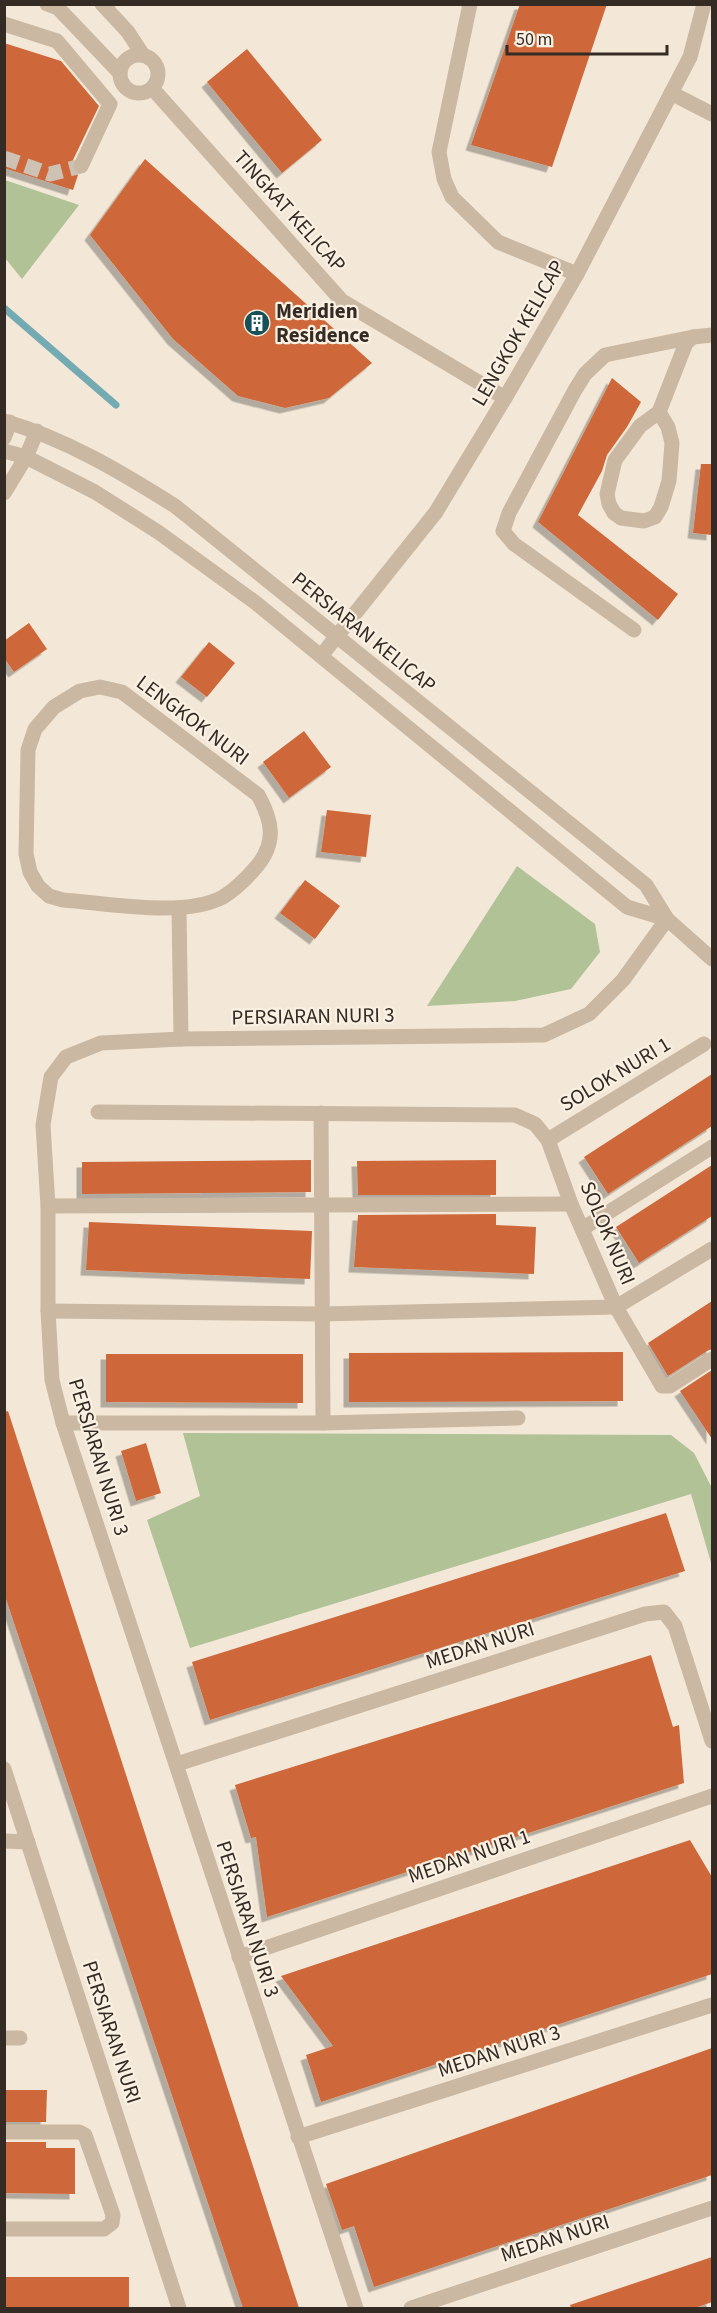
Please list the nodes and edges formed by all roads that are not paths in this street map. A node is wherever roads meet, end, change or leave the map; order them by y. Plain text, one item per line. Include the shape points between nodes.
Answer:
1 (47, 4) edge
2 (102, 4) edge
3 (470, 4) edge
4 (704, 4) edge
5 (4, 24) edge
6 (143, 55) junction
7 (120, 73) junction
8 (152, 88) junction
9 (671, 93) junction
10 (712, 114) edge
11 (81, 166) dead end
12 (577, 274) junction
13 (712, 335) edge
14 (693, 337) junction
15 (505, 398) junction
16 (659, 412) junction
17 (7, 421) edge
18 (37, 431) junction
19 (4, 438) edge
20 (4, 451) edge
21 (26, 457) junction
22 (4, 493) edge
23 (634, 630) dead end
24 (338, 635) junction
25 (321, 656) junction
26 (179, 909) junction
27 (667, 919) junction
28 (712, 959) edge
29 (182, 1039) junction
30 (704, 1044) dead end
31 (98, 1112) dead end
32 (321, 1113) junction
33 (548, 1140) junction
34 (712, 1147) edge
35 (571, 1204) junction
36 (322, 1205) junction
37 (48, 1206) junction
38 (582, 1229) junction
39 (712, 1249) edge
40 (616, 1307) junction
41 (48, 1311) junction
42 (322, 1314) junction
43 (712, 1359) edge
44 (518, 1418) dead end
45 (323, 1423) junction
46 (63, 1424) junction
47 (712, 1741) edge
48 (177, 1764) junction
49 (4, 1769) edge
50 (712, 1796) edge
51 (4, 1841) edge
52 (28, 1842) junction
53 (239, 1957) junction
54 (712, 2005) edge
55 (4, 2038) edge
56 (20, 2038) dead end
57 (4, 2132) edge
58 (298, 2137) junction
59 (712, 2208) edge
60 (4, 2229) edge
61 (179, 2308) edge
62 (356, 2308) edge
63 (411, 2308) edge

1 - 7 street via 58,8
2 - 6 street
3 - 12 street via 439,152 444,179 452,197 498,242
4 - 9 street, LENGKOK KELICAP via 690,57
5 - 11 street via 57,41 110,104
6 - 7 street via 124,63
6 - 8 street via 158,68 158,79
7 - 8 street via 123,84 131,91 142,93
8 - 15 street, TINGKAT KELICAP via 342,301
9 - 10 street
9 - 12 street, LENGKOK KELICAP
12 - 15 street, LENGKOK KELICAP
13 - 14 street
14 - 16 street via 686,343
14 - 23 street via 605,355 585,374 509,513 503,531 514,544
15 - 24 street, LENGKOK KELICAP via 436,512
16 - 16 street via 640,426 615,460 607,494 614,513 621,518 644,521 655,517 661,507 669,481 672,443
17 - 18 street, PERSIARAN KELICAP
17 - 19 street
18 - 21 street
18 - 24 street, PERSIARAN KELICAP via 110,465 175,506
20 - 21 street, PERSIARAN KELICAP
21 - 22 street
21 - 25 street, PERSIARAN KELICAP via 95,492 158,532
24 - 25 street, LENGKOK KELICAP
24 - 27 street, PERSIARAN KELICAP via 646,885
25 - 27 street, PERSIARAN KELICAP via 627,907
26 - 26 street, LENGKOK NURI via 221,898 244,881 262,860 272,837 268,812 258,795 122,692 100,687 80,691 54,708 35,729 28,750 26,854 30,872 49,896 63,900
26 - 29 street
27 - 28 street, PERSIARAN KELICAP
27 - 29 street, PERSIARAN NURI 3 via 623,980 589,1014 544,1035
29 - 37 street, PERSIARAN NURI 3 via 101,1043 66,1057 51,1077 43,1125
30 - 33 street, SOLOK NURI 1
31 - 32 street, SOLOK NURI
32 - 33 street, SOLOK NURI via 515,1115 536,1124
32 - 36 street
33 - 35 street, SOLOK NURI
34 - 38 street
35 - 36 street
35 - 38 street, SOLOK NURI
36 - 37 street
36 - 42 street
37 - 41 street, PERSIARAN NURI 3
38 - 40 street, SOLOK NURI
39 - 40 street
40 - 42 street, SOLOK NURI
40 - 43 street via 662,1386 670,1386
41 - 42 street, SOLOK NURI
41 - 46 street, PERSIARAN NURI 3 via 52,1380
42 - 45 street
44 - 45 street
45 - 46 street
46 - 48 street, PERSIARAN NURI 3
47 - 48 street, MEDAN NURI via 675,1626 664,1612 645,1614
48 - 53 street, PERSIARAN NURI 3
49 - 52 street, PERSIARAN NURI
50 - 53 street, MEDAN NURI 1
51 - 52 street
52 - 61 street, PERSIARAN NURI
53 - 58 street, PERSIARAN NURI 3
54 - 58 street, MEDAN NURI 3
55 - 56 street
57 - 60 street via 85,2135 113,2215 112,2223 104,2229
58 - 62 street, PERSIARAN NURI 3
59 - 63 street, MEDAN NURI

